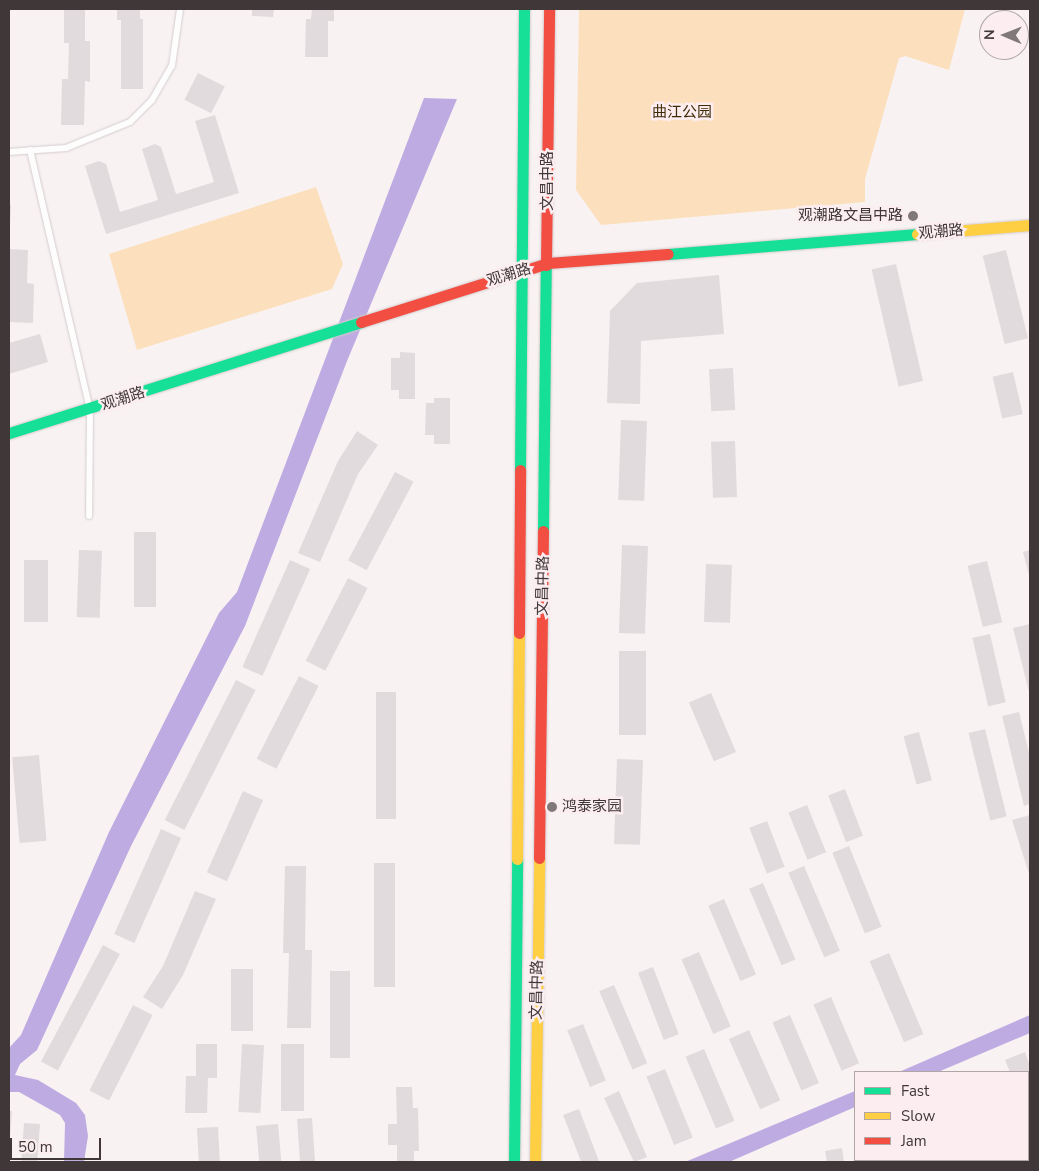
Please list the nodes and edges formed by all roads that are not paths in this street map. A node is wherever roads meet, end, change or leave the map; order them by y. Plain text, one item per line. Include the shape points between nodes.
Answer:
1 (180, 9) edge
2 (524, 9) edge
3 (549, 9) edge
4 (30, 150) junction
5 (9, 152) edge
6 (1030, 225) edge
7 (548, 263) junction
8 (523, 271) junction
9 (90, 410) junction
10 (9, 433) edge
11 (90, 516) dead end
12 (514, 1162) edge
13 (534, 1162) edge

1 - 4 lane via 172,66 152,100 130,122 66,148
2 - 8 main road, 文昌中路
3 - 7 main road, 文昌中路
4 - 5 lane
4 - 9 lane
6 - 7 main road, 观潮路
7 - 8 main road, 观潮路
7 - 13 main road, 文昌中路
8 - 9 main road, 观潮路
8 - 12 main road, 文昌中路
9 - 10 main road, 观潮路
9 - 11 lane

